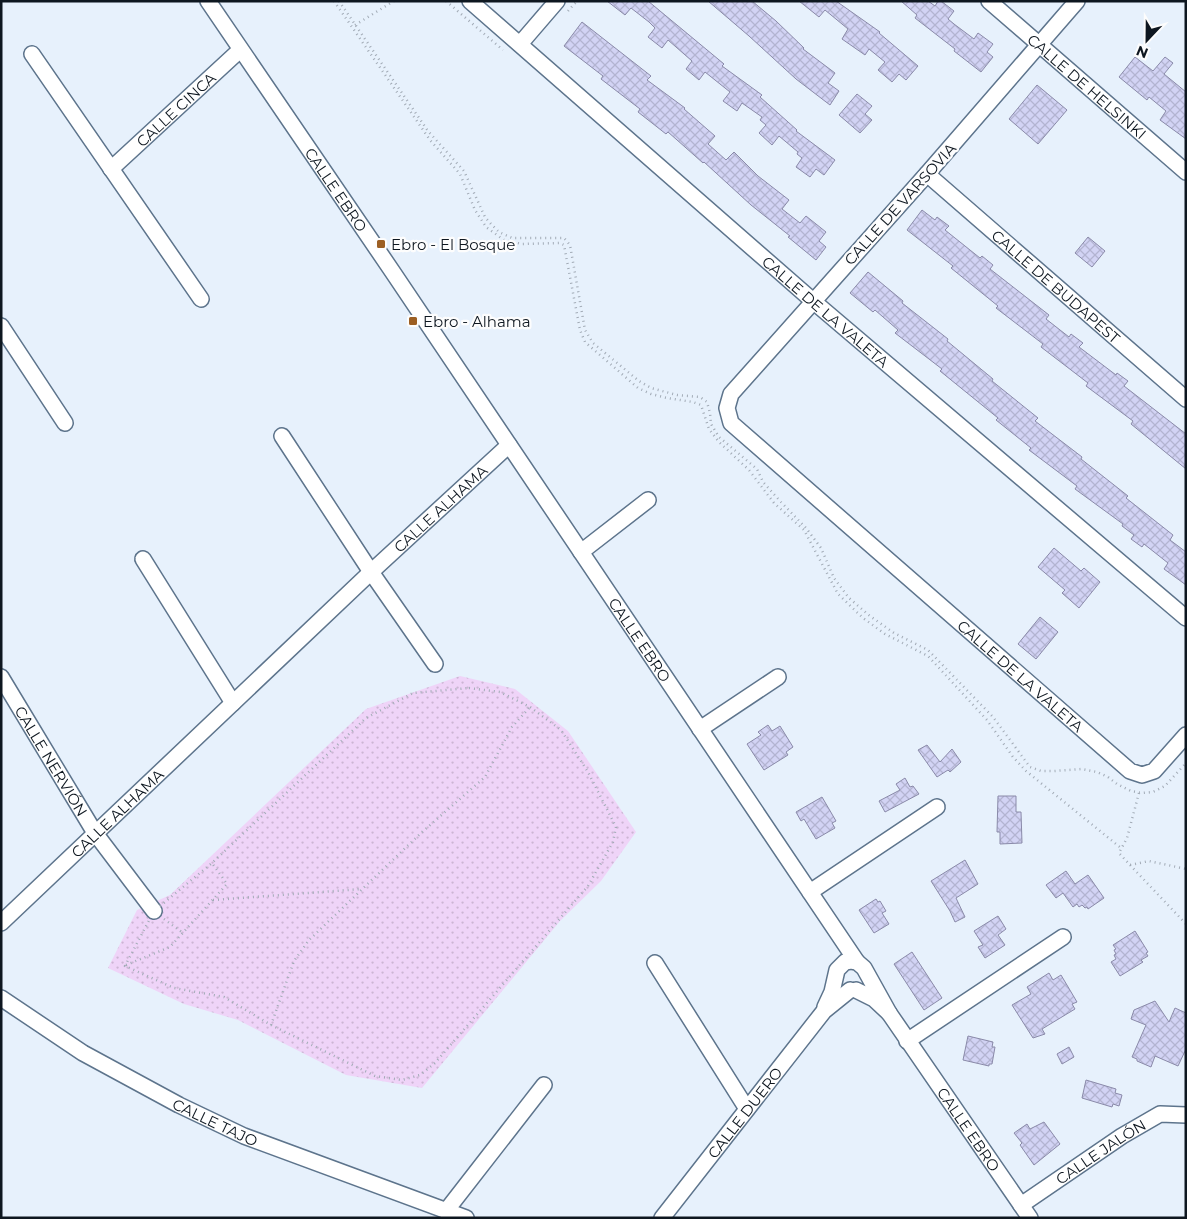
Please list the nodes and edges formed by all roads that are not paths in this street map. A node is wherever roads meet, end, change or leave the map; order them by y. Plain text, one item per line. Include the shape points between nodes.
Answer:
1 (208, 1) edge
2 (470, 1) edge
3 (557, 1) edge
4 (989, 1) edge
5 (1077, 1) edge
6 (520, 44) junction
7 (1038, 44) junction
8 (240, 50) junction
9 (32, 54) dead end
10 (111, 169) junction
11 (1186, 172) edge
12 (927, 174) junction
13 (201, 299) dead end
14 (813, 301) junction
15 (1, 326) edge
16 (1186, 399) edge
17 (727, 408) joint
18 (64, 423) dead end
19 (282, 436) dead end
20 (509, 445) junction
21 (648, 500) dead end
22 (581, 552) junction
23 (143, 559) dead end
24 (371, 572) junction
25 (1186, 618) edge
26 (435, 664) dead end
27 (778, 677) dead end
28 (2, 681) edge
29 (233, 703) junction
30 (700, 729) junction
31 (1186, 735) edge
32 (937, 807) dead end
33 (95, 833) junction
34 (810, 892) junction
35 (154, 912) road end
36 (1, 923) edge
37 (833, 928) junction
38 (1063, 937) dead end
39 (655, 963) dead end
40 (861, 967) junction
41 (838, 971) junction
42 (853, 990) junction
43 (1, 998) edge
44 (824, 1011) junction
45 (889, 1013) junction
46 (907, 1041) junction
47 (544, 1085) dead end
48 (747, 1108) junction
49 (1186, 1115) edge
50 (1021, 1205) junction
51 (446, 1211) junction
52 (662, 1217) edge
53 (466, 1218) edge
54 (1030, 1218) edge

1 - 8 street, CALLE EBRO
2 - 6 street, CALLE DE LA VALETA
3 - 6 street
4 - 7 street, CALLE DE HELSINKI
5 - 7 street, CALLE DE VARSOVIA
6 - 14 street, CALLE DE LA VALETA
7 - 11 street, CALLE DE HELSINKI
7 - 12 street, CALLE DE VARSOVIA
8 - 10 street, CALLE CINCA
8 - 20 street, CALLE EBRO
9 - 10 street
10 - 13 street
12 - 14 street, CALLE DE VARSOVIA
12 - 16 street, CALLE DE BUDAPEST
14 - 17 street, CALLE DE VARSOVIA via 731,394
14 - 25 street, CALLE DE LA VALETA
15 - 18 street
17 - 31 street, CALLE DE LA VALETA via 731,423 1130,771 1142,775 1154,772
19 - 24 street
20 - 22 street, CALLE EBRO
20 - 24 street, CALLE ALHAMA
21 - 22 street
22 - 30 street, CALLE EBRO
23 - 29 street
24 - 26 street
24 - 29 street, CALLE ALHAMA
27 - 30 street
28 - 33 street, CALLE NERVIÓN
29 - 33 street, CALLE ALHAMA
30 - 34 street, CALLE EBRO
32 - 34 street
33 - 35 street, CALLE NERVIÓN
33 - 36 street, CALLE ALHAMA
34 - 37 street, CALLE EBRO
37 - 40 street, CALLE EBRO
37 - 41 street, CALLE EBRO via 840,950
38 - 46 street
39 - 48 street
40 - 41 street via 845,962
40 - 42 street via 864,983
40 - 45 street, CALLE EBRO
41 - 42 street via 838,983
41 - 44 street, CALLE DUERO
42 - 44 street, CALLE DUERO
42 - 45 street, CALLE EBRO via 874,999
43 - 51 street, CALLE TAJO via 83,1053 179,1105 244,1136
44 - 48 street, CALLE DUERO
45 - 46 street, CALLE EBRO
46 - 50 street, CALLE EBRO
47 - 51 street
48 - 52 street, CALLE DUERO
49 - 50 street, CALLE JALÓN via 1160,1114
50 - 54 street, CALLE EBRO
51 - 53 street, CALLE TAJO

